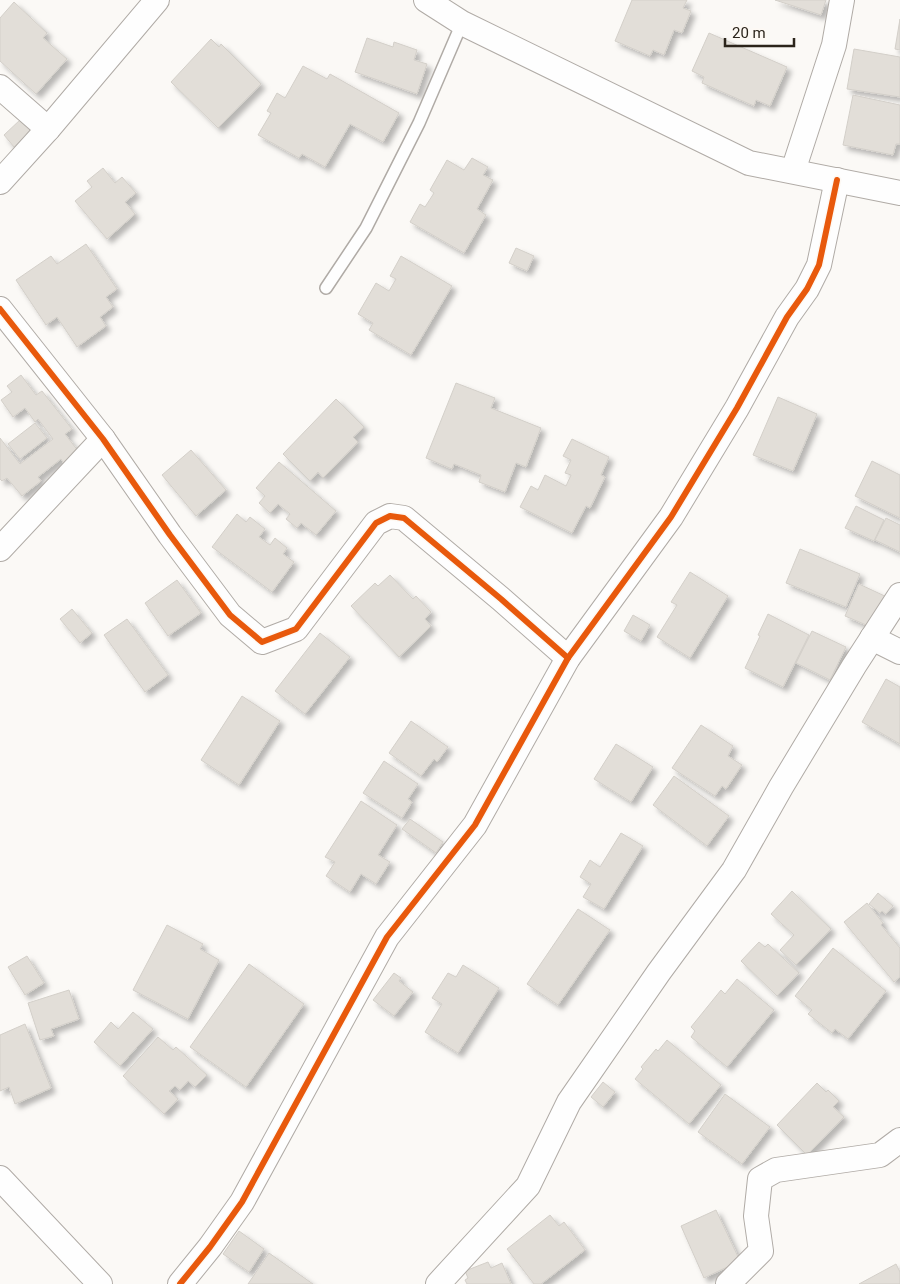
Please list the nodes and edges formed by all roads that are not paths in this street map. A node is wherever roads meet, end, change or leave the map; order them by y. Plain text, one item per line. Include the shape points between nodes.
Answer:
1 (157, 0) edge
2 (426, 0) edge
3 (842, 0) edge
4 (462, 24) junction
5 (0, 87) edge
6 (48, 129) junction
7 (793, 171) junction
8 (837, 180) junction
9 (0, 182) edge
10 (900, 192) edge
11 (326, 288) dead end
12 (0, 309) edge
13 (103, 439) junction
14 (0, 548) edge
15 (900, 595) edge
16 (872, 638) junction
17 (900, 652) edge
18 (568, 658) junction
19 (900, 1140) edge
20 (0, 1178) edge
21 (100, 1284) edge
22 (180, 1284) edge
23 (438, 1284) edge
24 (728, 1284) edge

1 - 6 street
2 - 4 street
3 - 7 street via 834,45
4 - 7 street via 749,163
4 - 11 lane via 419,123 366,228
5 - 6 street
6 - 9 street
7 - 8 street
8 - 10 street
8 - 18 street via 819,265 807,289 787,317 738,408 671,517
12 - 13 street
13 - 14 street
13 - 18 street via 230,615 262,642 296,629 376,523 390,516 404,518
15 - 16 street
16 - 17 street
16 - 23 street via 734,870 569,1102 528,1186
18 - 22 street via 475,825 387,937 242,1202
19 - 24 street via 880,1155 776,1170 760,1179 756,1216 761,1251
20 - 21 street

